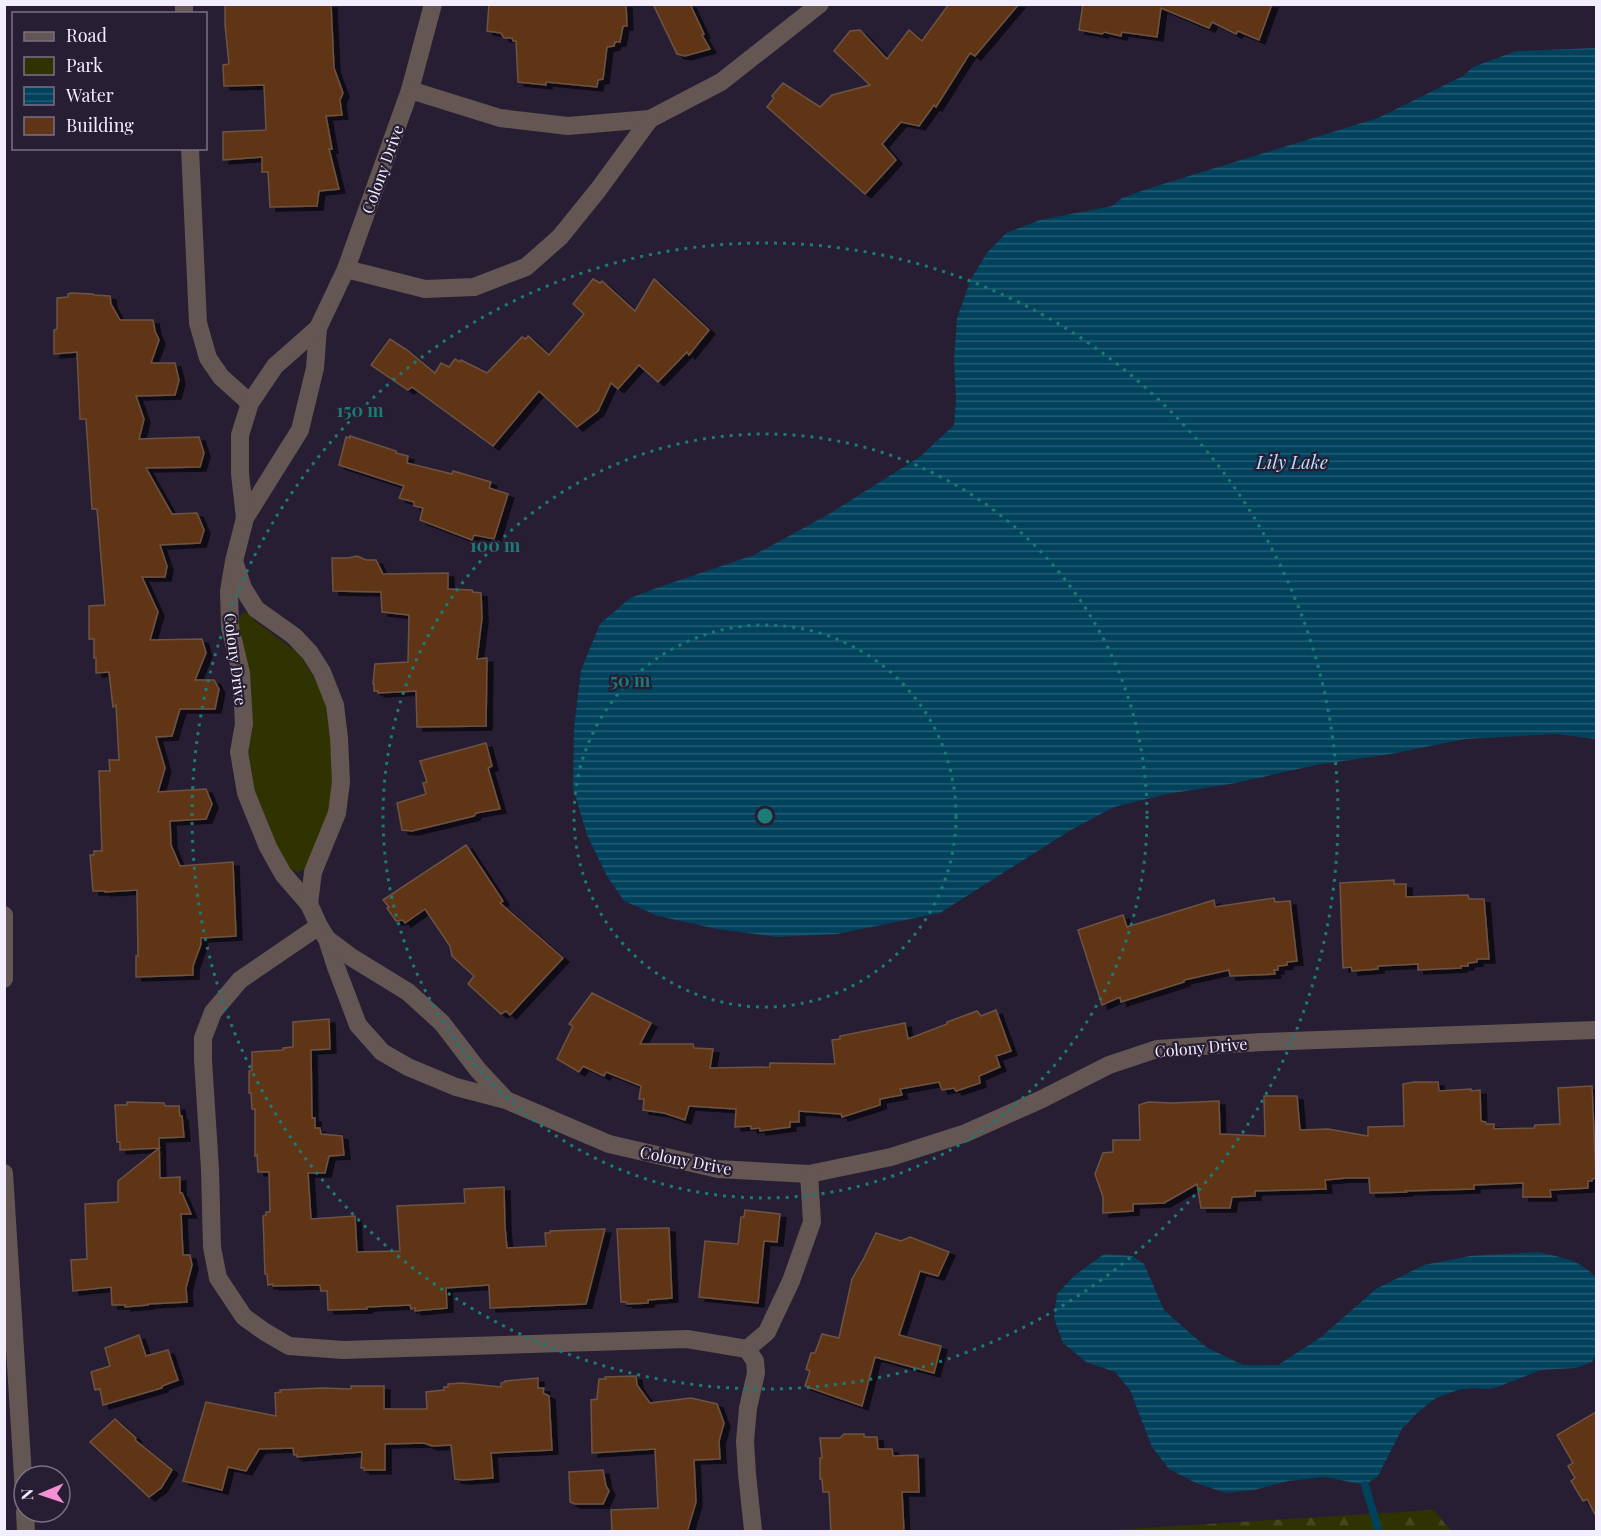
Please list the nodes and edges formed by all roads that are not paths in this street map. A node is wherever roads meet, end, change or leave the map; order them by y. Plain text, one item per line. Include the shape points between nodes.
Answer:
1 (432, 4) edge
2 (820, 4) edge
3 (410, 90) junction
4 (650, 119) junction
5 (190, 150) edge
6 (346, 268) junction
7 (318, 328) junction
8 (250, 403) junction
9 (245, 518) junction
10 (234, 561) junction
11 (309, 904) junction
12 (4, 915) edge
13 (323, 933) junction
14 (4, 979) edge
15 (1596, 1030) edge
16 (506, 1100) junction
17 (4, 1173) edge
18 (809, 1174) junction
19 (747, 1349) junction
20 (22, 1464) edge
21 (753, 1530) edge

1 - 3 street, Colony Drive
2 - 4 street via 721,82
3 - 4 street via 500,118 568,126
3 - 6 street, Colony Drive
4 - 6 street via 560,237 526,267 474,287 425,289
5 - 8 street via 198,323 207,358 221,378
6 - 7 street, Colony Drive
7 - 8 street, Colony Drive via 275,366
7 - 9 street, Colony Drive via 315,368 300,430
8 - 9 street, Colony Drive via 240,435
9 - 10 street, Colony Drive
10 - 11 street, Colony Drive via 229,591 230,627 241,673 244,724 239,752 246,793 283,874
10 - 11 street via 243,588 256,609 294,636 310,653 335,705 341,782 337,813 313,872
11 - 13 street, Colony Drive
12 - 14 street
13 - 16 street via 351,957 408,992 442,1023
13 - 16 street, Colony Drive via 358,1025 382,1052 456,1087
13 - 19 street via 240,980 213,1012 203,1038 212,1246 218,1278 240,1321 290,1346 344,1350 687,1339
15 - 18 street, Colony Drive via 1157,1049 1110,1065 966,1132 891,1157
16 - 18 street, Colony Drive via 609,1144 718,1169
17 - 20 street
18 - 19 street via 812,1222 767,1332
19 - 21 street via 756,1372 746,1441

